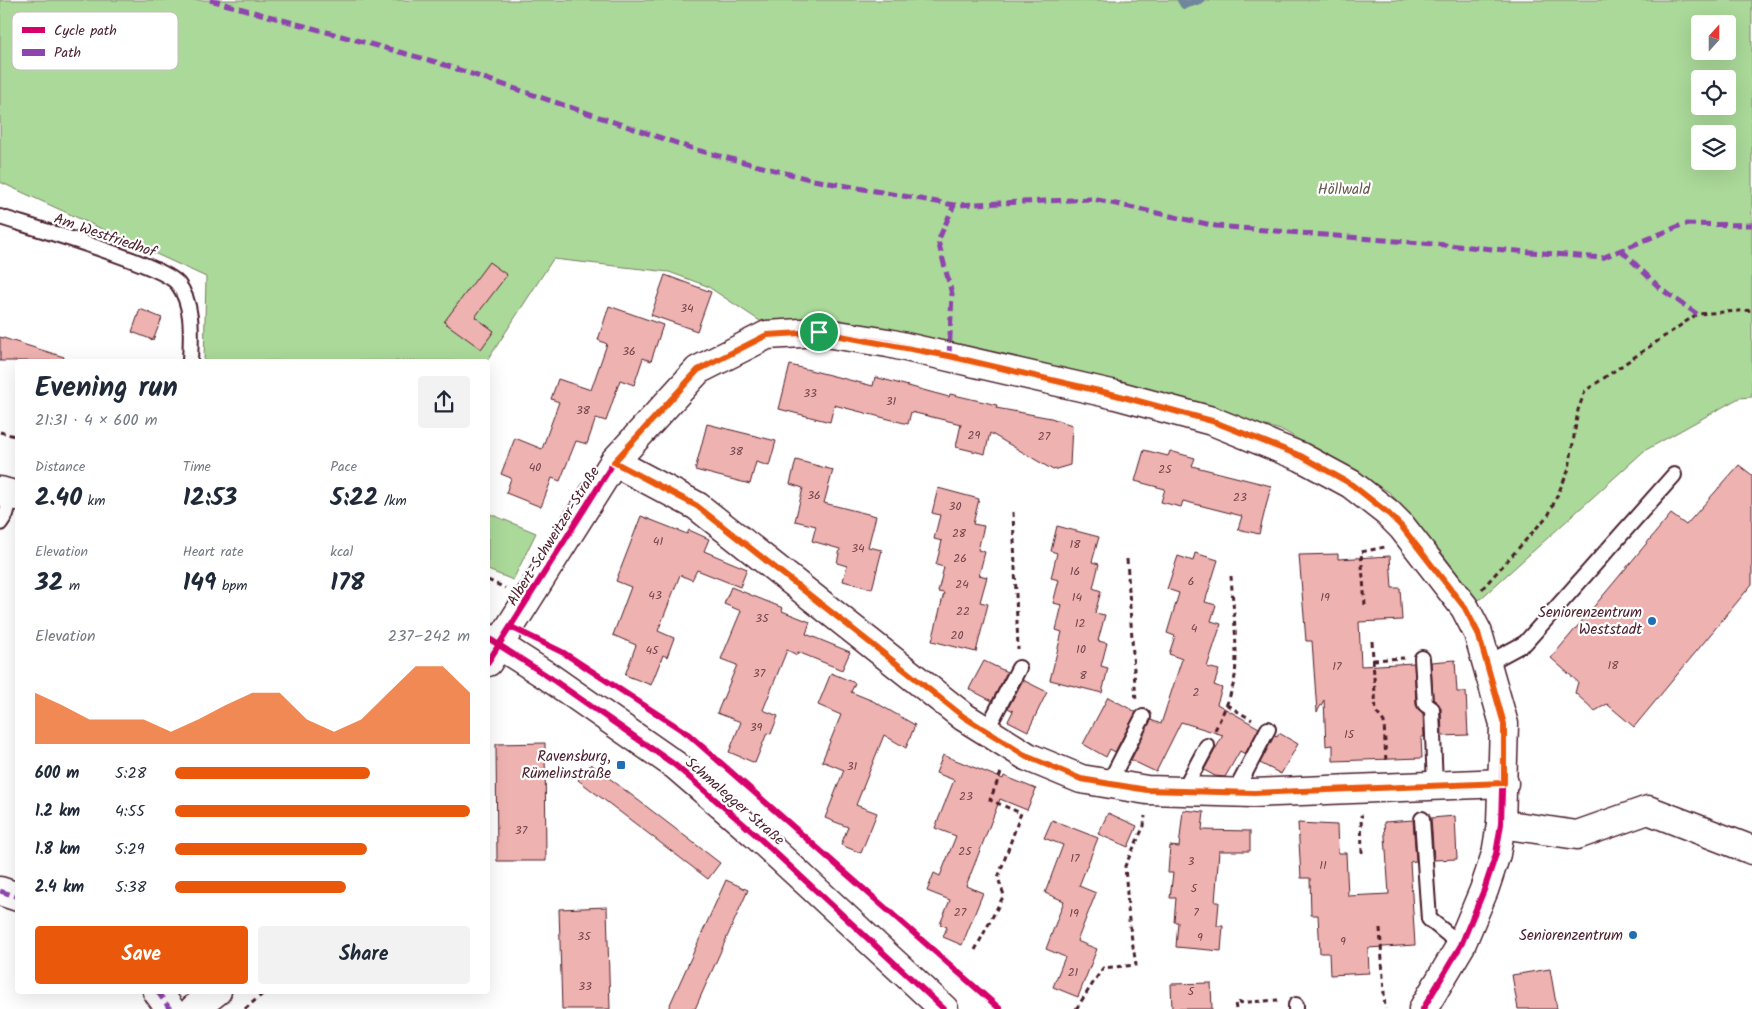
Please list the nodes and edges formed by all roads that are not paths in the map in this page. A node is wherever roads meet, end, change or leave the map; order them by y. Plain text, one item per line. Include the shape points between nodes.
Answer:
1 (0, 217) edge
2 (190, 359) edge
3 (614, 462) junction
4 (1674, 475) dead end
5 (10, 494) edge
6 (0, 523) edge
7 (491, 649) edge
8 (1422, 658) road end
9 (1488, 663) junction
10 (1019, 668) road end
11 (1143, 718) road end
12 (1268, 729) road end
13 (986, 731) junction
14 (1207, 746) road end
15 (1504, 783) junction
16 (1109, 784) junction
17 (1435, 786) junction
18 (1183, 791) junction
19 (1235, 792) junction
20 (1422, 820) dead end
21 (1501, 824) junction
22 (1752, 850) edge
23 (0, 891) edge
24 (15, 896) edge
25 (1461, 945) junction
26 (159, 994) edge
27 (213, 994) edge
28 (170, 1009) edge
29 (194, 1009) edge
30 (944, 1009) edge
31 (1422, 1009) edge

1 - 2 lane, Am Westfriedhof via 166,274 177,283 186,300 190,318
3 - 7 street, Albert-Schweitzer-Straße
3 - 9 street, Albert-Schweitzer-Straße via 698,370 767,335 819,332 949,356 1212,421 1301,456 1351,484 1402,527 1465,608
3 - 13 street via 697,506
4 - 9 lane via 1525,643
5 - 6 lane via 6,514
7 - 30 street, Schmalegger Straße via 557,682 675,765 755,834
8 - 17 lane via 1425,704 1432,709
9 - 15 street, Albert-Schweitzer-Straße via 1504,724
10 - 13 lane
11 - 16 lane
12 - 19 lane
13 - 16 street via 1028,757 1081,779
14 - 18 lane
15 - 17 street
15 - 21 street, Albert-Schweitzer-Straße
16 - 18 street
17 - 19 street
18 - 19 street
20 - 25 lane via 1429,919
21 - 22 street via 1577,834 1648,810
21 - 25 street, Albert-Schweitzer-Straße via 1496,854
23 - 24 street
25 - 31 street, Albert-Schweitzer-Straße
26 - 28 street
27 - 29 street

